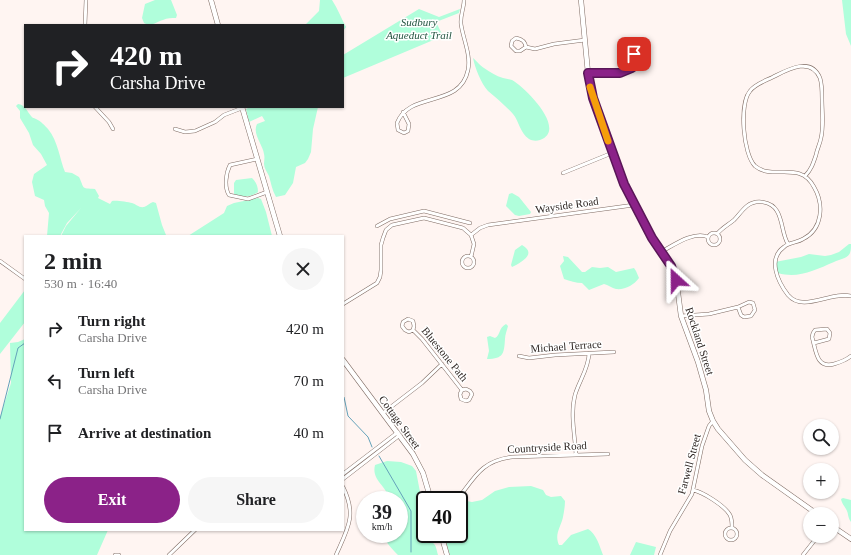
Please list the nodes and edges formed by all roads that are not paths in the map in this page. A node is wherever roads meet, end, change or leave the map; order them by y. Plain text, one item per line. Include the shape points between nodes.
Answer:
1 (86, 0) edge
2 (211, 0) edge
3 (464, 0) edge
4 (582, 0) edge
5 (85, 24) edge
6 (218, 24) edge
7 (585, 40) junction
8 (526, 47) junction
9 (632, 68) junction
10 (588, 73) junction
11 (96, 108) edge
12 (242, 108) edge
13 (403, 112) junction
14 (113, 129) dead end
15 (175, 129) dead end
16 (612, 153) junction
17 (257, 159) junction
18 (564, 173) dead end
19 (805, 176) junction
20 (267, 192) junction
21 (634, 204) junction
22 (424, 211) junction
23 (452, 217) junction
24 (424, 218) junction
25 (386, 221) junction
26 (470, 223) dead end
27 (450, 224) junction
28 (377, 226) dead end
29 (389, 228) junction
30 (717, 234) junction
31 (280, 235) edge
32 (471, 235) junction
33 (708, 237) junction
34 (788, 244) junction
35 (661, 252) junction
36 (471, 257) junction
37 (0, 261) edge
38 (24, 278) edge
39 (851, 296) edge
40 (352, 298) junction
41 (344, 300) edge
42 (344, 303) edge
43 (738, 308) junction
44 (682, 316) junction
45 (413, 330) junction
46 (814, 343) junction
47 (614, 352) dead end
48 (589, 353) junction
49 (519, 356) dead end
50 (851, 356) edge
51 (344, 361) edge
52 (442, 364) junction
53 (462, 390) dead end
54 (383, 413) junction
55 (713, 420) junction
56 (399, 434) junction
57 (608, 454) dead end
58 (576, 455) junction
59 (344, 473) edge
60 (344, 478) edge
61 (344, 490) edge
62 (693, 490) junction
63 (428, 491) edge
64 (465, 491) edge
65 (807, 507) edge
66 (732, 528) junction
67 (194, 531) edge
68 (839, 531) edge
69 (851, 539) edge
70 (443, 543) edge
71 (812, 543) edge
72 (115, 555) edge
73 (119, 555) edge
74 (169, 555) edge
75 (336, 555) edge
76 (446, 555) edge
77 (660, 555) edge
78 (803, 555) edge

1 - 5 street
2 - 6 street
3 - 13 street via 461,23 469,61 467,75 455,91 415,104
4 - 7 street, Rockland Street
7 - 8 street via 535,49
7 - 10 street, Rockland Street
8 - 8 street via 521,39 516,38 512,42 516,51
9 - 9 street via 634,54 643,50 647,52 650,58 645,67
9 - 10 street via 620,73
10 - 16 street, Rockland Street via 593,98
11 - 14 street
12 - 15 street via 195,131
12 - 17 street
13 - 13 street via 397,123 398,130 404,133 408,131 409,124
16 - 18 street
16 - 21 street, Rockland Street
17 - 20 street
17 - 20 street via 230,165 226,190 229,195 248,199
19 - 19 street via 814,163 821,138 822,88 815,71 807,66 797,66 760,83 749,91 744,112 744,135 749,157 759,168 768,172 795,172
19 - 34 street via 814,185 818,195 820,219 807,237
20 - 31 street
21 - 32 street, Wayside Road via 488,225
21 - 35 street, Rockland Street
22 - 23 street
22 - 24 street
22 - 25 street
23 - 26 street
23 - 27 street
24 - 27 street
24 - 29 street via 392,225
25 - 28 street
25 - 29 street
27 - 32 street via 463,228
29 - 40 street via 381,245 381,270 377,283
30 - 33 street via 713,233
30 - 33 street via 720,240 716,245 708,242
30 - 34 street via 747,206 761,202 769,204 777,211
32 - 36 street via 474,244
33 - 35 street via 694,236
34 - 39 street via 779,252 776,271 778,279 792,298 803,303 839,295
35 - 44 street, Rockland Street via 671,266 676,280
36 - 36 street via 462,258 464,268 474,264
37 - 38 street
40 - 41 street
40 - 42 street
43 - 43 street via 751,302 755,310 751,316 744,317
43 - 44 street via 705,315
44 - 55 street, Rockland Street via 698,362
45 - 45 street, Bluestone Path via 413,321 408,319 403,322 404,330
45 - 52 street, Bluestone Path
46 - 46 street via 813,331 824,328 829,330 829,339
46 - 50 street via 818,359 825,365 843,361
47 - 48 street, Michael Terrace
48 - 49 street, Michael Terrace via 529,358
48 - 58 street via 574,402
51 - 54 street, Cottage Street
52 - 53 street, Bluestone Path
52 - 54 street
54 - 56 street, Cottage Street
55 - 62 street, Farwell Street via 708,426 702,446
55 - 65 street, Rockland Street via 745,460
56 - 59 street
56 - 60 street
56 - 63 street, Cottage Street via 414,454
57 - 58 street, Countryside Road
58 - 64 street, Countryside Road via 512,457 493,461
61 - 75 street via 349,502 350,519
62 - 66 street via 727,511
62 - 77 street, Farwell Street
66 - 66 street via 737,534 736,538 731,540 726,538 725,533
67 - 74 street
68 - 69 street
70 - 76 street
71 - 78 street
72 - 73 street

